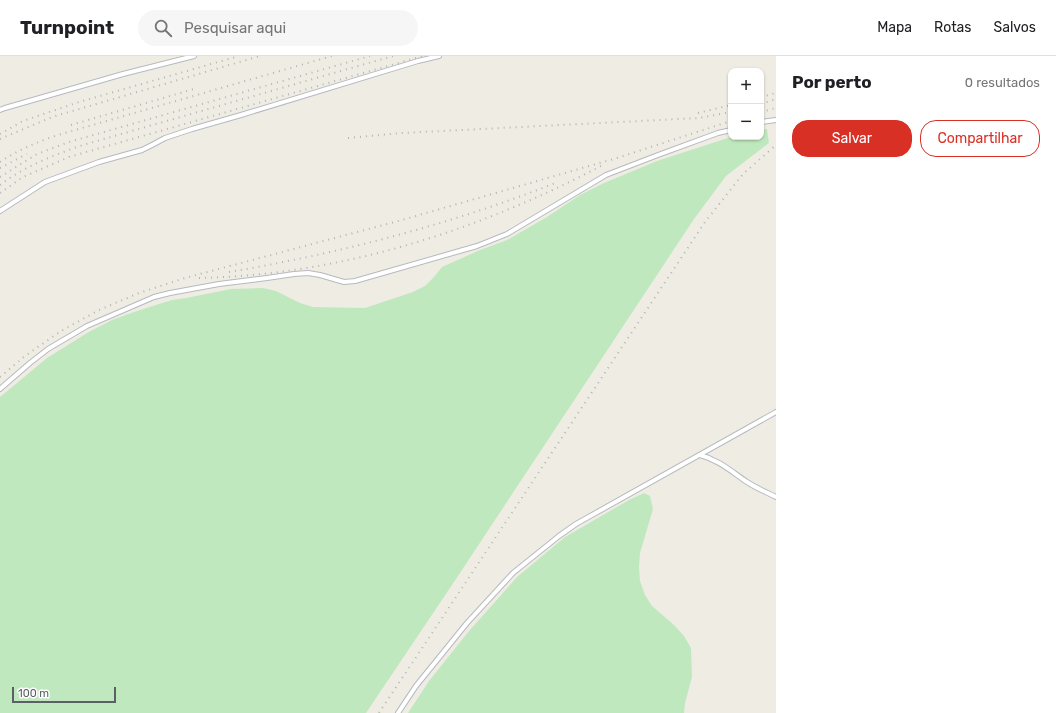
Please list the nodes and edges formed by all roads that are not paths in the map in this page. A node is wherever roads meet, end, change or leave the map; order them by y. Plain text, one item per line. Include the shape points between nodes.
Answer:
1 (194, 56) edge
2 (439, 56) edge
3 (0, 110) edge
4 (776, 120) edge
5 (764, 122) edge
6 (728, 131) edge
7 (0, 211) edge
8 (0, 389) edge
9 (776, 412) edge
10 (700, 455) junction
11 (776, 497) edge
12 (398, 713) edge

1 - 3 lane
2 - 7 lane via 165,138 142,150 99,162 45,182
4 - 5 lane
6 - 8 lane via 606,175 507,234 477,246 354,281 344,282 308,273 294,274 219,284 154,297 87,326 48,349
9 - 10 lane
10 - 11 lane via 708,457
10 - 12 lane via 576,524 513,573 467,623 416,686

